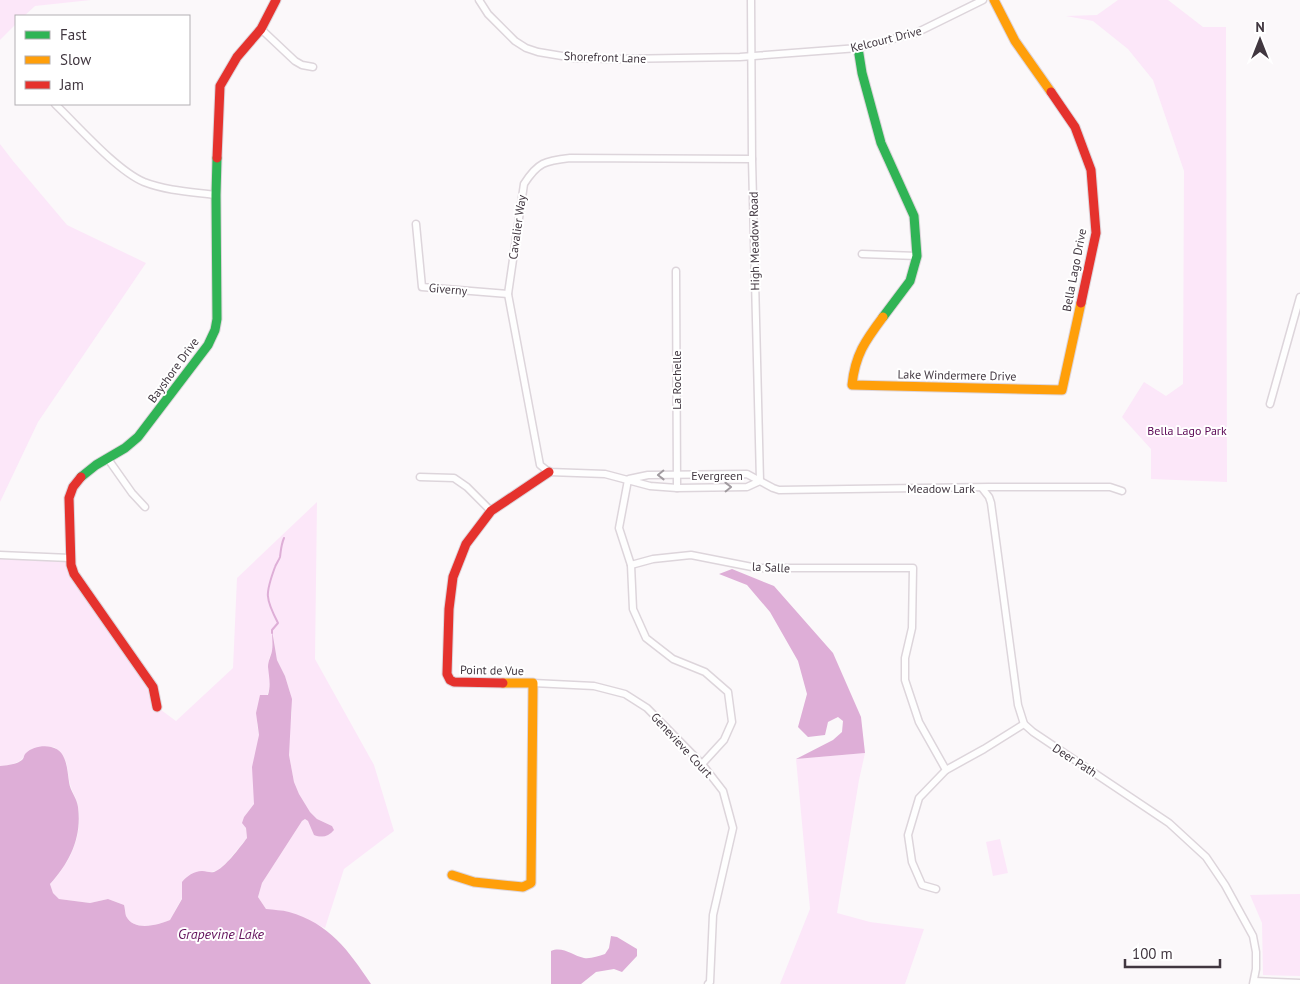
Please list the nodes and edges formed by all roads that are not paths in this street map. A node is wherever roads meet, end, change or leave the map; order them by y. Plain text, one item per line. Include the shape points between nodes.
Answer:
1 (276, 0) edge
2 (480, 0) edge
3 (751, 0) edge
4 (984, 0) edge
5 (994, 0) edge
6 (261, 29) junction
7 (858, 48) junction
8 (752, 55) junction
9 (314, 67) dead end
10 (56, 105) edge
11 (752, 159) junction
12 (216, 195) junction
13 (416, 224) dead end
14 (862, 254) dead end
15 (917, 256) junction
16 (676, 271) dead end
17 (508, 294) junction
18 (1300, 297) edge
19 (1062, 390) joint
20 (1270, 404) dead end
21 (108, 459) junction
22 (549, 472) junction
23 (677, 474) junction
24 (420, 477) dead end
25 (628, 480) junction
26 (760, 481) junction
27 (677, 488) junction
28 (982, 488) junction
29 (1122, 491) dead end
30 (145, 507) dead end
31 (491, 512) junction
32 (0, 555) edge
33 (70, 558) junction
34 (631, 565) junction
35 (533, 684) junction
36 (156, 707) dead end
37 (1024, 724) junction
38 (702, 764) junction
39 (946, 770) junction
40 (452, 875) dead end
41 (936, 889) dead end
42 (1253, 983) edge
43 (1300, 983) edge
44 (708, 984) edge

1 - 6 street, Bayshore Drive
2 - 8 street, Shorefront Lane via 488,14 515,41 526,48 551,55 625,59
3 - 8 street, High Meadow Road
4 - 7 street, Kelcourt Drive via 916,33
5 - 19 street, Bella Lago Drive via 1015,41 1075,126 1091,170 1096,233
6 - 9 street via 295,61 302,66
6 - 12 street, Bayshore Drive via 237,57 220,86
7 - 8 street, Kelcourt Drive
7 - 15 street via 881,143 914,216
8 - 11 street, High Meadow Road
10 - 12 street via 135,178 180,191
11 - 17 street, Cavalier Way via 570,158 547,161 532,171 524,184
11 - 26 street, High Meadow Road
12 - 21 street, Bayshore Drive via 215,330 208,345 141,434
13 - 17 street, Giverny via 422,287
14 - 15 street
15 - 19 street, Lake Windermere Drive via 910,281 865,340 854,366 852,386
16 - 23 street, La Rochelle
17 - 22 street, Cavalier Way via 540,465
18 - 20 street
21 - 30 street
21 - 33 street, Bayshore Drive via 88,469 71,491
22 - 25 street, Evergreen via 605,474
22 - 31 street, Point de Vue
23 -> 25 street, Evergreen via 648,475
23 - 26 street, Evergreen via 747,474
23 - 27 street, La Rochelle
24 - 31 street via 454,478 468,487
25 - 27 street, Evergreen
25 - 34 street via 619,528
27 -> 26 street, Evergreen via 747,487
26 - 28 street, Meadow Lark via 780,490
28 - 29 street, Meadow Lark via 1110,487
28 - 37 street via 991,503 1018,705
31 - 35 street, Point de Vue via 471,537 452,577 447,674 454,682
32 - 33 street
33 - 36 street, Bayshore Drive via 74,574 153,687
34 - 38 street via 633,609 646,638 673,659 705,672 728,692 732,722 724,740
34 - 39 street, la Salle via 691,555 757,568 913,568 912,628 905,658 905,680 919,722
35 - 38 street, Genevieve Court via 594,686 625,694 647,708
35 - 40 street, Point de Vue via 531,883 524,887 474,882
37 - 39 street
37 - 42 street, Deer Path via 1169,823 1206,856 1253,936 1256,960
38 - 44 street, Genevieve Court via 723,791 733,828 713,915
39 - 41 street via 919,798 908,835 912,862 922,885
42 - 43 street

